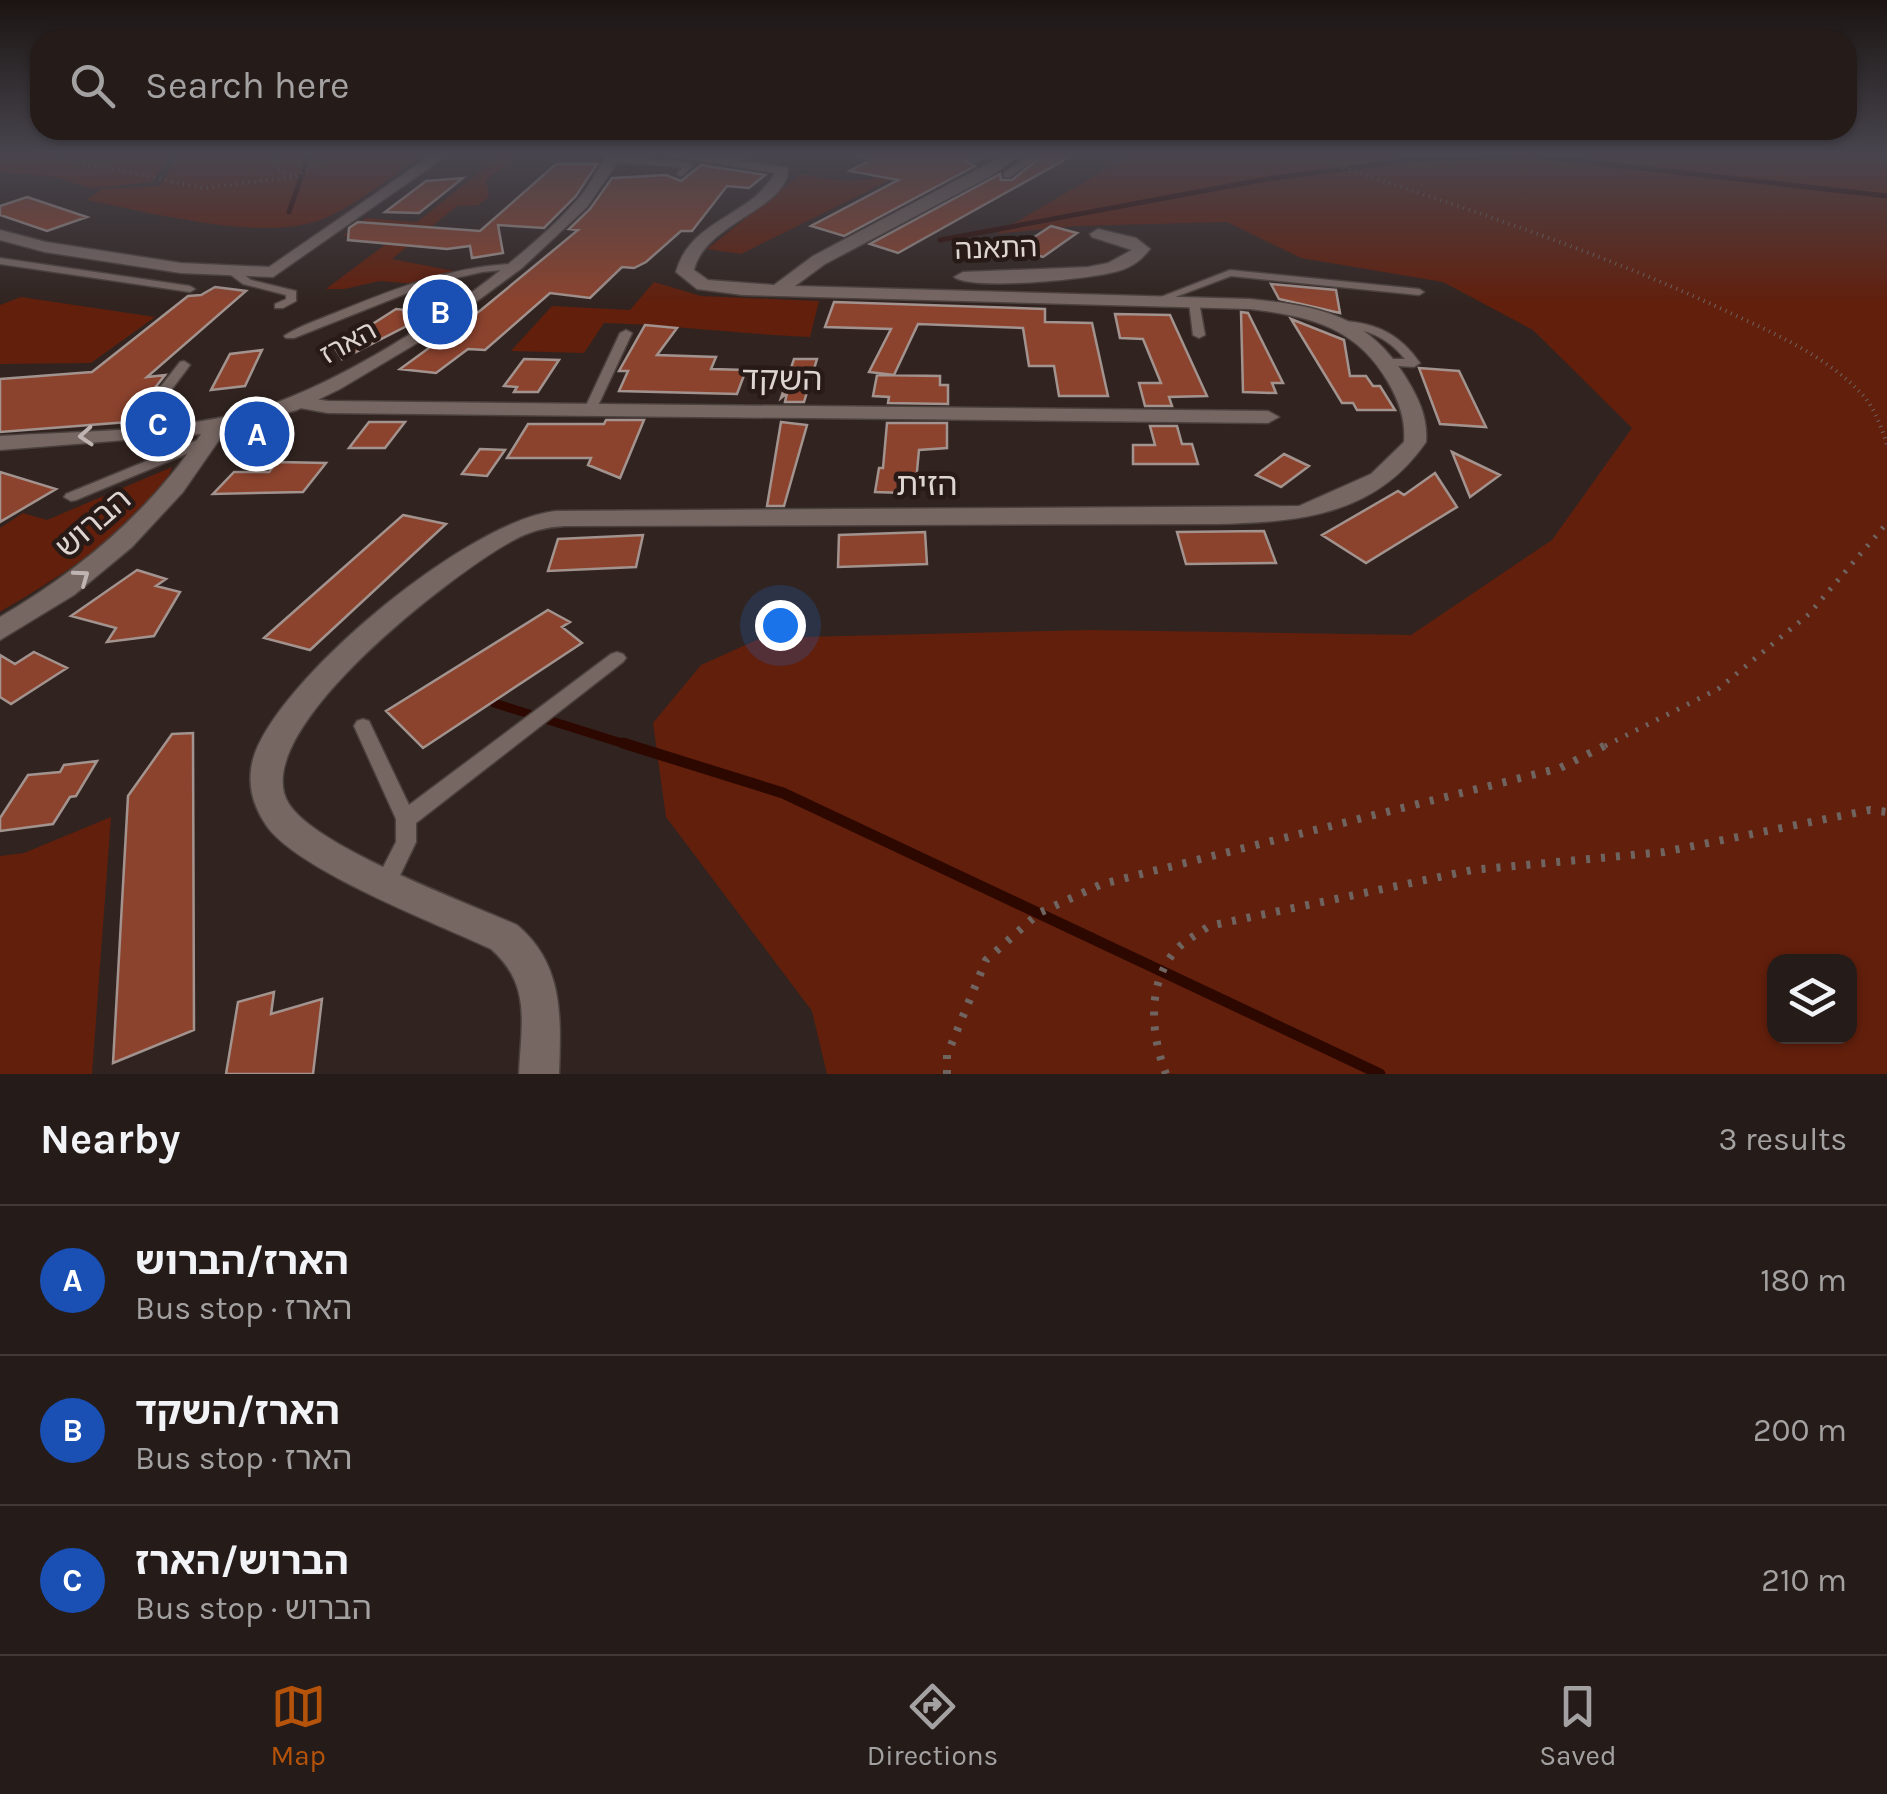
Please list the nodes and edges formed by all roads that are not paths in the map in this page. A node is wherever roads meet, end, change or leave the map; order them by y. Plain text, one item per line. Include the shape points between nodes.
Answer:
1 (370, 204) edge
2 (580, 204) edge
3 (751, 204) edge
4 (926, 204) edge
5 (1098, 234) dead end
6 (2, 238) edge
7 (0, 260) edge
8 (508, 268) junction
9 (231, 270) junction
10 (787, 284) junction
11 (190, 289) dead end
12 (1419, 292) dead end
13 (1158, 300) junction
14 (1194, 302) junction
15 (280, 306) dead end
16 (626, 333) dead end
17 (1200, 335) dead end
18 (290, 336) dead end
19 (184, 366) dead end
20 (296, 402) junction
21 (590, 410) junction
22 (1268, 417) dead end
23 (214, 432) junction
24 (131, 434) junction
25 (0, 442) edge
26 (70, 498) dead end
27 (0, 630) edge
28 (617, 658) dead end
29 (363, 726) dead end
30 (406, 819) junction
31 (386, 883) junction
32 (539, 1074) edge

1 - 9 street via 273,272
2 - 8 street, הארז
3 - 10 street via 704,240 685,272 703,285
4 - 10 street
5 - 10 street, התאנה via 1130,241 1141,254 1116,267 1076,273
6 - 9 street
7 - 11 lane
8 - 18 lane via 443,279
8 - 20 street, הארז via 416,334
9 - 15 lane via 247,282 292,293
10 - 13 street, הזית
12 - 13 lane via 1230,273
13 - 14 street, הזית
14 - 17 lane
14 - 31 street, הזית via 1282,307 1345,324 1388,362 1414,413 1415,442 1370,484 1301,512 690,515 538,521 495,537 327,674 296,708 268,757 268,802 281,823 320,852
16 - 21 lane
19 - 24 lane
20 - 21 street, השקד
20 - 23 street, הארז
21 - 22 street, השקד
23 - 24 street, הברוש
23 - 26 lane
27 -> 23 street, הברוש via 125,542 173,493
24 -> 25 street, הברוש
28 - 30 lane
29 - 30 lane
30 - 31 lane via 406,842
31 - 32 street, הזית via 524,950 540,997

